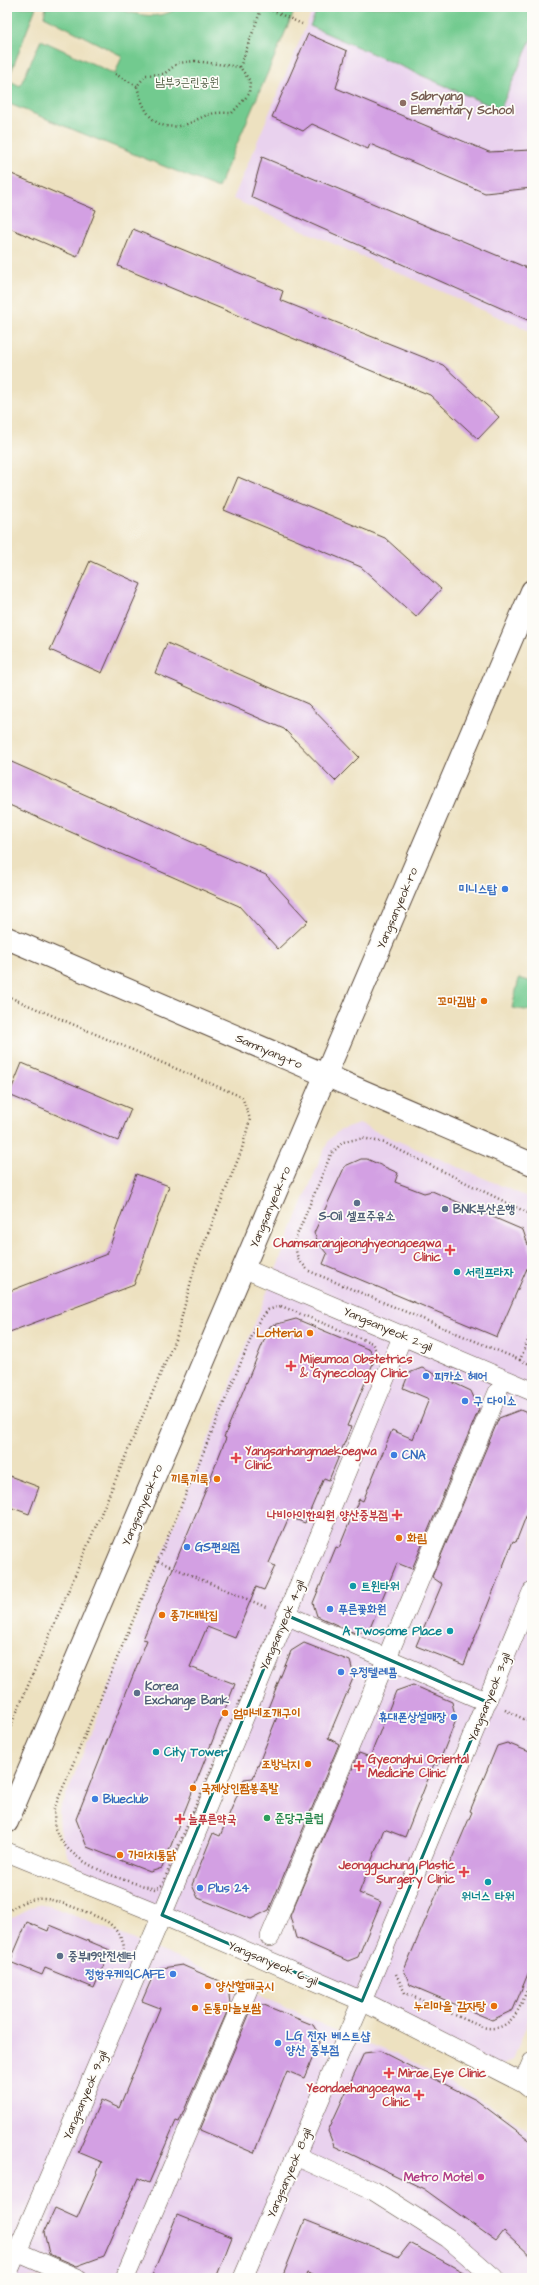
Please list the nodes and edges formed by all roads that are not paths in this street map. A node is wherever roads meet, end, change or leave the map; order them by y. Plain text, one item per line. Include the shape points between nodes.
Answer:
1 (532, 591) edge
2 (7, 938) edge
3 (326, 1075) junction
4 (532, 1164) edge
5 (243, 1268) junction
6 (403, 1336) junction
7 (532, 1391) edge
8 (498, 1392) dead end
9 (532, 1592) edge
10 (282, 1614) junction
11 (386, 1658) junction
12 (487, 1702) junction
13 (7, 1822) edge
14 (7, 1852) edge
15 (162, 1915) junction
16 (270, 1937) dead end
17 (249, 1987) dead end
18 (362, 2001) junction
19 (532, 2062) edge
20 (527, 2087) edge
21 (296, 2156) junction
22 (17, 2252) junction
23 (7, 2275) edge
24 (77, 2278) edge
25 (125, 2278) edge
26 (244, 2278) edge
27 (494, 2278) edge

1 - 3 street, Yangsanyeok-ro
2 - 3 street, Samnyang-ro
3 - 4 street, Samnyang-ro
3 - 5 street, Yangsanyeok-ro
5 - 6 street, Yangsanyeok 2-gil
5 - 13 street, Yangsanyeok-ro
6 - 7 street, Yangsanyeok 2-gil
6 - 10 street, Yangsanyeok 4-gil
8 - 11 street
9 - 12 street, Yangsanyeok 3-gil
10 - 11 street
10 - 15 street, Yangsanyeok 4-gil
11 - 12 street
11 - 16 street
12 - 18 street, Yangsanyeok 3-gil
14 - 15 street, Yangsanyeok 6-gil
15 - 18 street, Yangsanyeok 6-gil
15 - 22 street, Yangsanyeok 9-gil
17 - 25 street
18 - 20 street, Yangsanyeok 6-gil
18 - 21 street, Yangsanyeok 8-gil
19 - 20 street
21 - 26 street, Yangsanyeok 8-gil
21 - 27 street via 374,2191 448,2238
22 - 23 street, Yangsanyeok 9-gil
22 - 24 street

